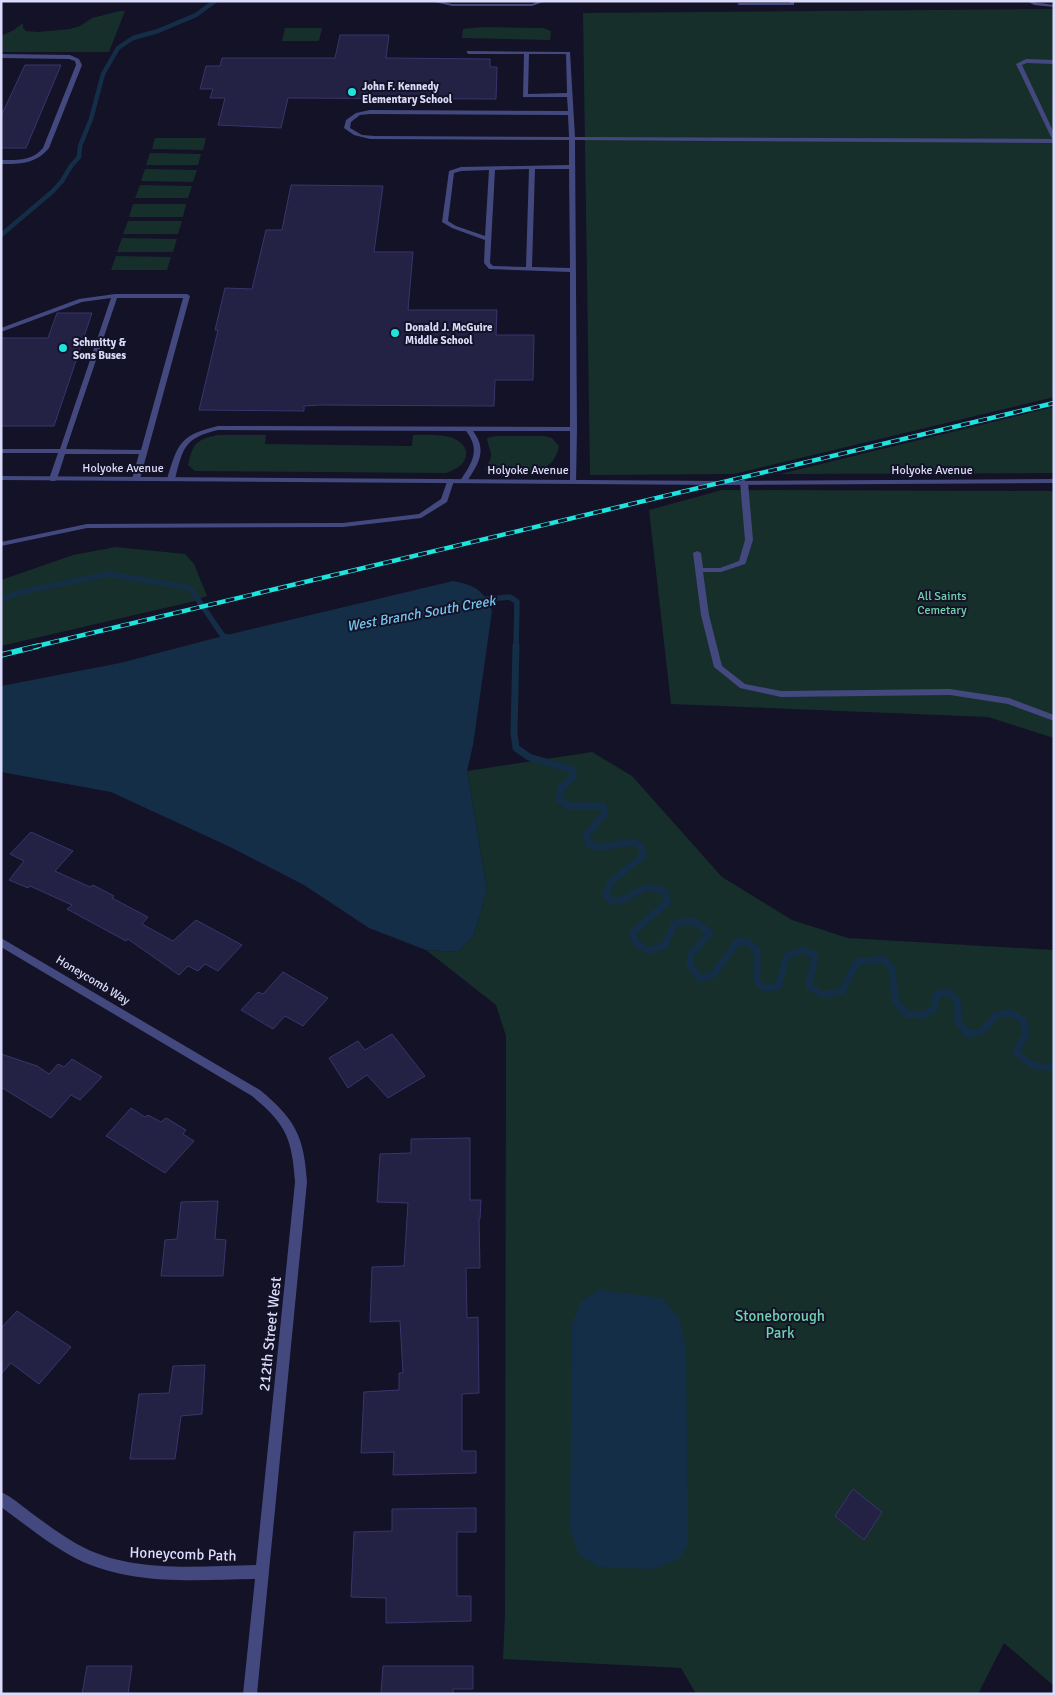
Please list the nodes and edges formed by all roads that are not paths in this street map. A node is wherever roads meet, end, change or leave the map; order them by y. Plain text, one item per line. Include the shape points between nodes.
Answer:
1 (432, 1) edge
2 (544, 1) edge
3 (792, 1) edge
4 (1030, 1) edge
5 (739, 4) dead end
6 (1054, 6) edge
7 (469, 52) dead end
8 (527, 52) junction
9 (1, 56) edge
10 (1054, 62) edge
11 (570, 95) junction
12 (571, 113) junction
13 (572, 140) junction
14 (1054, 140) edge
15 (1, 162) edge
16 (492, 168) junction
17 (532, 168) junction
18 (572, 168) junction
19 (487, 239) junction
20 (529, 269) junction
21 (573, 270) junction
22 (115, 296) junction
23 (1, 330) edge
24 (467, 428) junction
25 (574, 429) junction
26 (1, 451) edge
27 (62, 452) junction
28 (143, 452) junction
29 (1, 478) edge
30 (53, 479) junction
31 (136, 479) junction
32 (171, 479) junction
33 (450, 481) junction
34 (464, 481) junction
35 (574, 482) junction
36 (744, 482) junction
37 (1054, 482) edge
38 (1, 544) edge
39 (697, 553) dead end
40 (699, 570) junction
41 (1054, 718) edge
42 (1, 942) edge
43 (170, 1042) joint
44 (1, 1499) edge
45 (263, 1572) junction
46 (250, 1694) edge

1 - 2 lane via 465,5 532,5
3 - 5 lane via 792,4 781,5
4 - 6 lane
7 - 8 lane
8 - 11 lane via 568,53
8 - 11 lane via 526,96
9 - 15 lane via 70,56 79,65 40,156 33,160
10 - 14 lane via 1019,64
11 - 12 lane
12 - 13 lane
12 - 13 lane via 370,112 358,114 348,121 347,128 365,138
13 - 14 lane
13 - 18 lane
16 - 17 lane
16 - 19 lane
16 - 19 lane via 451,172 445,222
17 - 18 lane
17 - 20 lane
18 - 21 lane
19 - 20 lane via 487,262 491,268
20 - 21 lane
21 - 25 lane
22 - 23 lane via 81,300
22 - 27 lane
22 - 28 lane via 187,296
24 - 25 lane
24 - 32 lane via 218,428 202,431 184,441
24 - 34 lane via 478,450 476,462
25 - 35 lane
26 - 27 lane
27 - 28 lane
27 - 30 lane
28 - 31 lane
29 - 30 street, Holyoke Avenue
30 - 31 street, Holyoke Avenue
31 - 32 street, Holyoke Avenue
32 - 33 street, Holyoke Avenue
33 - 34 street, Holyoke Avenue
33 - 38 lane via 444,500 420,516 343,525 87,526
34 - 35 street, Holyoke Avenue
35 - 36 street, Holyoke Avenue
36 - 37 street, Holyoke Avenue
36 - 40 lane via 749,540 742,562 721,570
39 - 40 lane
40 - 41 lane via 704,615 718,667 742,686 781,694 950,692 1009,701
42 - 43 street, Honeycomb Way
43 - 45 street, 212th Street West via 268,1102 289,1125 300,1153 301,1182
44 - 45 street, Honeycomb Path via 84,1555 113,1566 142,1572
45 - 46 street, 212th Street West

